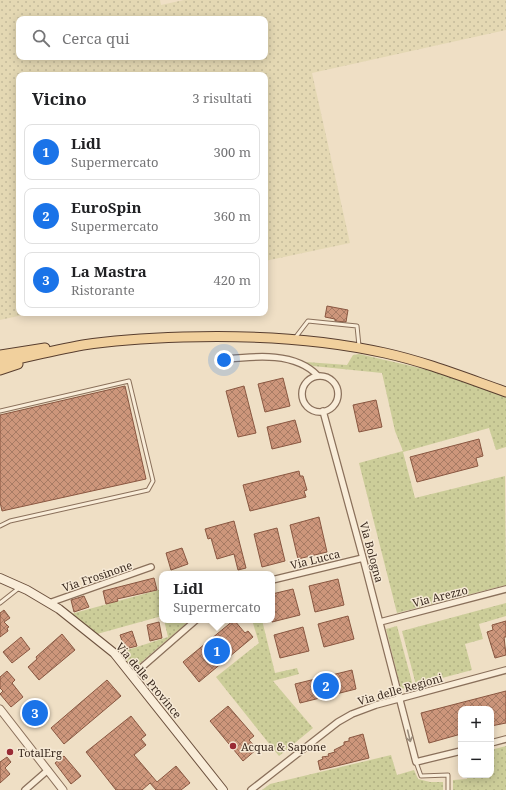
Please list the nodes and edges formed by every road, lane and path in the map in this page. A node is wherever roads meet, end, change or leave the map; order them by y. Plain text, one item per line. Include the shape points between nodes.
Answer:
1 (295, 339) junction
2 (84, 345) junction
3 (359, 348) junction
4 (0, 355) edge
5 (227, 359) dead end
6 (0, 363) edge
7 (0, 370) edge
8 (318, 376) junction
9 (506, 392) edge
10 (323, 411) junction
11 (0, 412) edge
12 (0, 526) edge
13 (363, 558) junction
14 (151, 567) dead end
15 (0, 578) edge
16 (275, 579) edge
17 (20, 587) junction
18 (506, 590) edge
19 (0, 603) edge
20 (49, 603) junction
21 (380, 622) junction
22 (193, 623) edge
23 (506, 670) edge
24 (133, 675) junction
25 (399, 698) junction
26 (0, 709) edge
27 (506, 739) edge
28 (494, 742) edge
29 (458, 752) edge
30 (416, 762) junction
31 (48, 770) junction
32 (25, 790) edge
33 (64, 790) edge
34 (223, 790) edge
35 (251, 790) edge
36 (448, 790) edge

1 - 2 main road via 200,337
1 - 3 main road
1 - 3 lane via 308,321 357,326
2 - 4 main road
2 - 6 main road
2 - 7 main road
3 - 9 main road via 413,360
5 - 8 street via 252,356 285,359 304,365
8 - 10 street via 330,378 337,388 337,400 333,406
8 - 10 street via 306,381 302,393 310,409
10 - 13 street, Via Bologna
11 - 12 lane via 129,381 153,481 148,490 10,521
13 - 16 street, Via Lucca
13 - 21 street, Via Bologna
14 - 20 street, Via Frosinone
15 - 17 main road, Via delle Province
17 - 19 lane
17 - 20 main road, Via delle Province
18 - 21 street, Via Arezzo
20 - 24 main road, Via delle Province via 102,643
21 - 25 street, Via Bologna
22 - 24 street
23 - 25 street, Via delle Regioni
24 - 34 main road, Via delle Province
25 -> 30 street, Via Bologna
25 - 35 street, Via delle Regioni via 367,707 342,720
26 - 31 street
27 - 28 street
29 - 30 street
30 - 36 lane via 422,776 448,775
31 - 32 street
31 - 33 street

